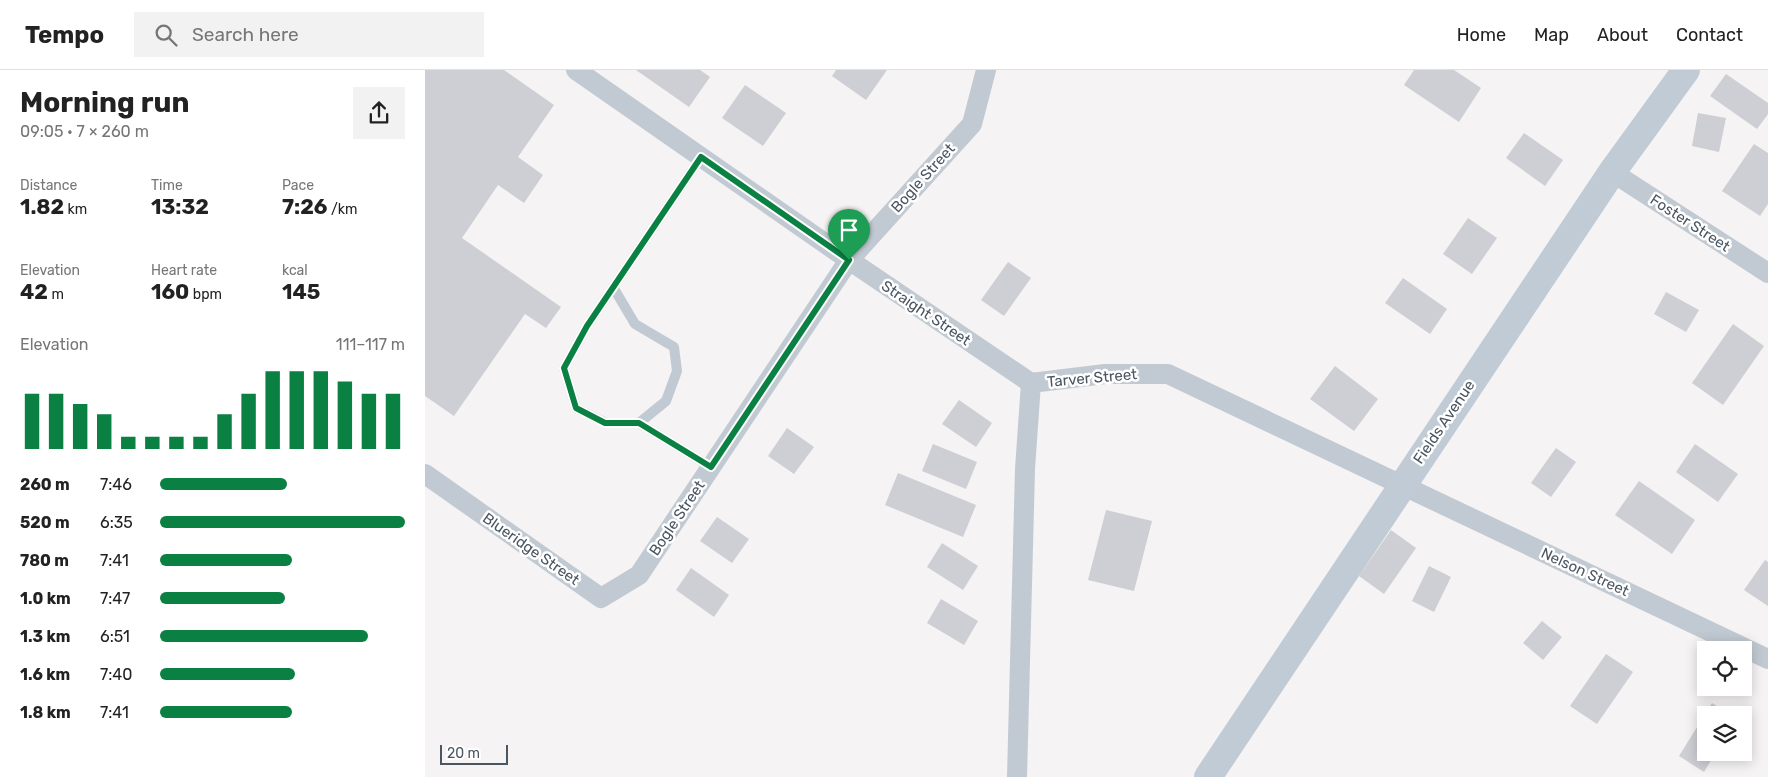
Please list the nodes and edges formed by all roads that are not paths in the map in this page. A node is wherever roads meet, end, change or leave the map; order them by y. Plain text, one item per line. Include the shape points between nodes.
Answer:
1 (576, 70) edge
2 (986, 70) edge
3 (1686, 70) edge
4 (701, 157) junction
5 (1612, 172) junction
6 (849, 260) junction
7 (1768, 273) edge
8 (613, 287) junction
9 (1031, 383) junction
10 (639, 423) junction
11 (711, 467) junction
12 (425, 474) edge
13 (1401, 486) junction
14 (639, 575) joint
15 (1768, 659) edge
16 (1017, 777) edge
17 (1207, 777) edge

1 - 4 street, Straight Street
2 - 6 street, Bogle Street via 972,124
3 - 5 street, Fields Avenue
4 - 6 street, Straight Street
4 - 8 lane
5 - 7 street, Foster Street
5 - 13 street, Fields Avenue
6 - 9 street, Straight Street
6 - 11 street, Bogle Street
8 - 10 lane via 635,324 674,347 677,371 667,400
8 - 10 lane via 564,368 576,408 605,423
9 - 13 street, Tarver Street via 1105,374 1168,374
9 - 16 street, Tarver Street via 1025,469
10 - 11 lane
11 - 14 street, Bogle Street
12 - 14 street, Blueridge Street via 601,598
13 - 15 street, Nelson Street
13 - 17 street, Fields Avenue

